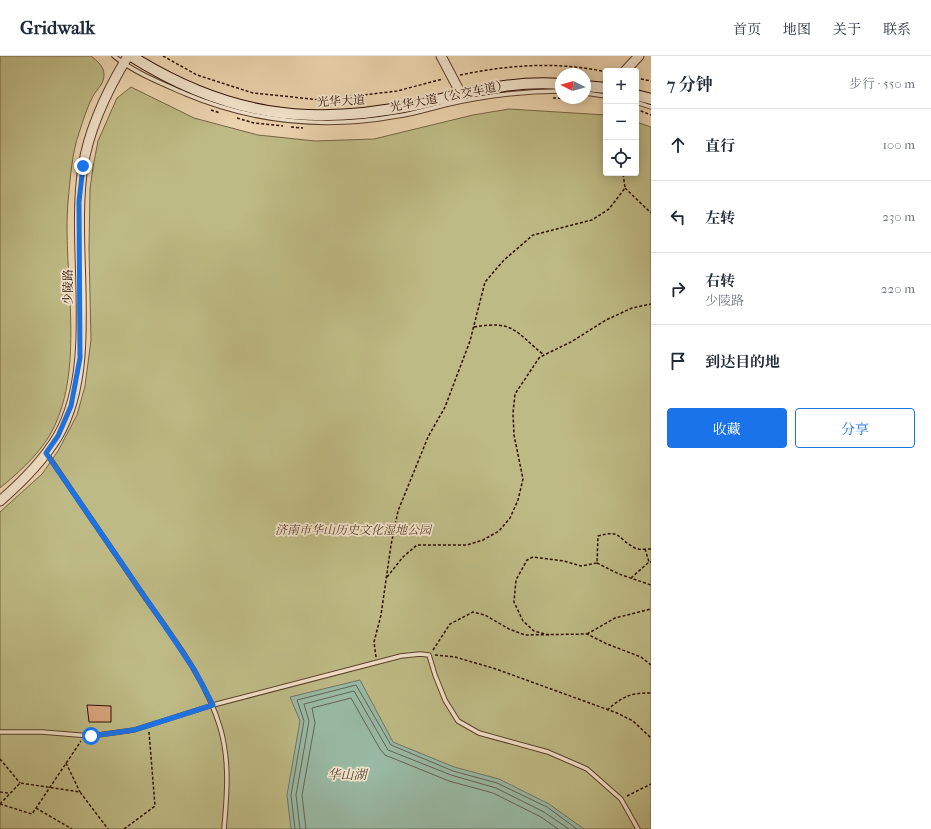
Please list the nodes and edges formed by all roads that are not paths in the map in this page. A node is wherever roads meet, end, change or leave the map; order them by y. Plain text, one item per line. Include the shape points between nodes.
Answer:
1 (114, 56) edge
2 (441, 56) edge
3 (639, 56) edge
4 (128, 59) edge
5 (628, 68) edge
6 (555, 84) edge
7 (591, 87) edge
8 (603, 88) edge
9 (555, 91) edge
10 (461, 94) junction
11 (591, 94) edge
12 (603, 96) edge
13 (639, 96) edge
14 (651, 99) edge
15 (639, 103) edge
16 (651, 107) edge
17 (46, 453) junction
18 (0, 501) edge
19 (213, 705) junction
20 (0, 732) edge
21 (224, 829) edge
22 (638, 829) edge

1 - 4 lane, 光华大道（公交车道）
2 - 10 street
3 - 5 street
4 - 9 lane, 光华大道（公交车道） via 152,79 210,104 267,118 323,123 347,123 398,116 496,95
4 - 10 main road, 光华大道 via 227,103 293,115 358,115
4 - 17 street, 少陵路 via 108,91 90,138 83,166 79,202 80,358 71,406 58,436
6 - 10 main road, 光华大道 via 514,83
7 - 8 main road
11 - 12 lane
13 - 14 main road
15 - 16 lane
17 - 18 street, 少陵路 via 21,482
17 - 19 lane via 195,671
19 - 20 lane via 134,730 85,735
19 - 21 lane via 226,754 227,797
19 - 22 lane via 401,656 429,655 443,694 458,721 479,733 548,752 587,769 621,798

